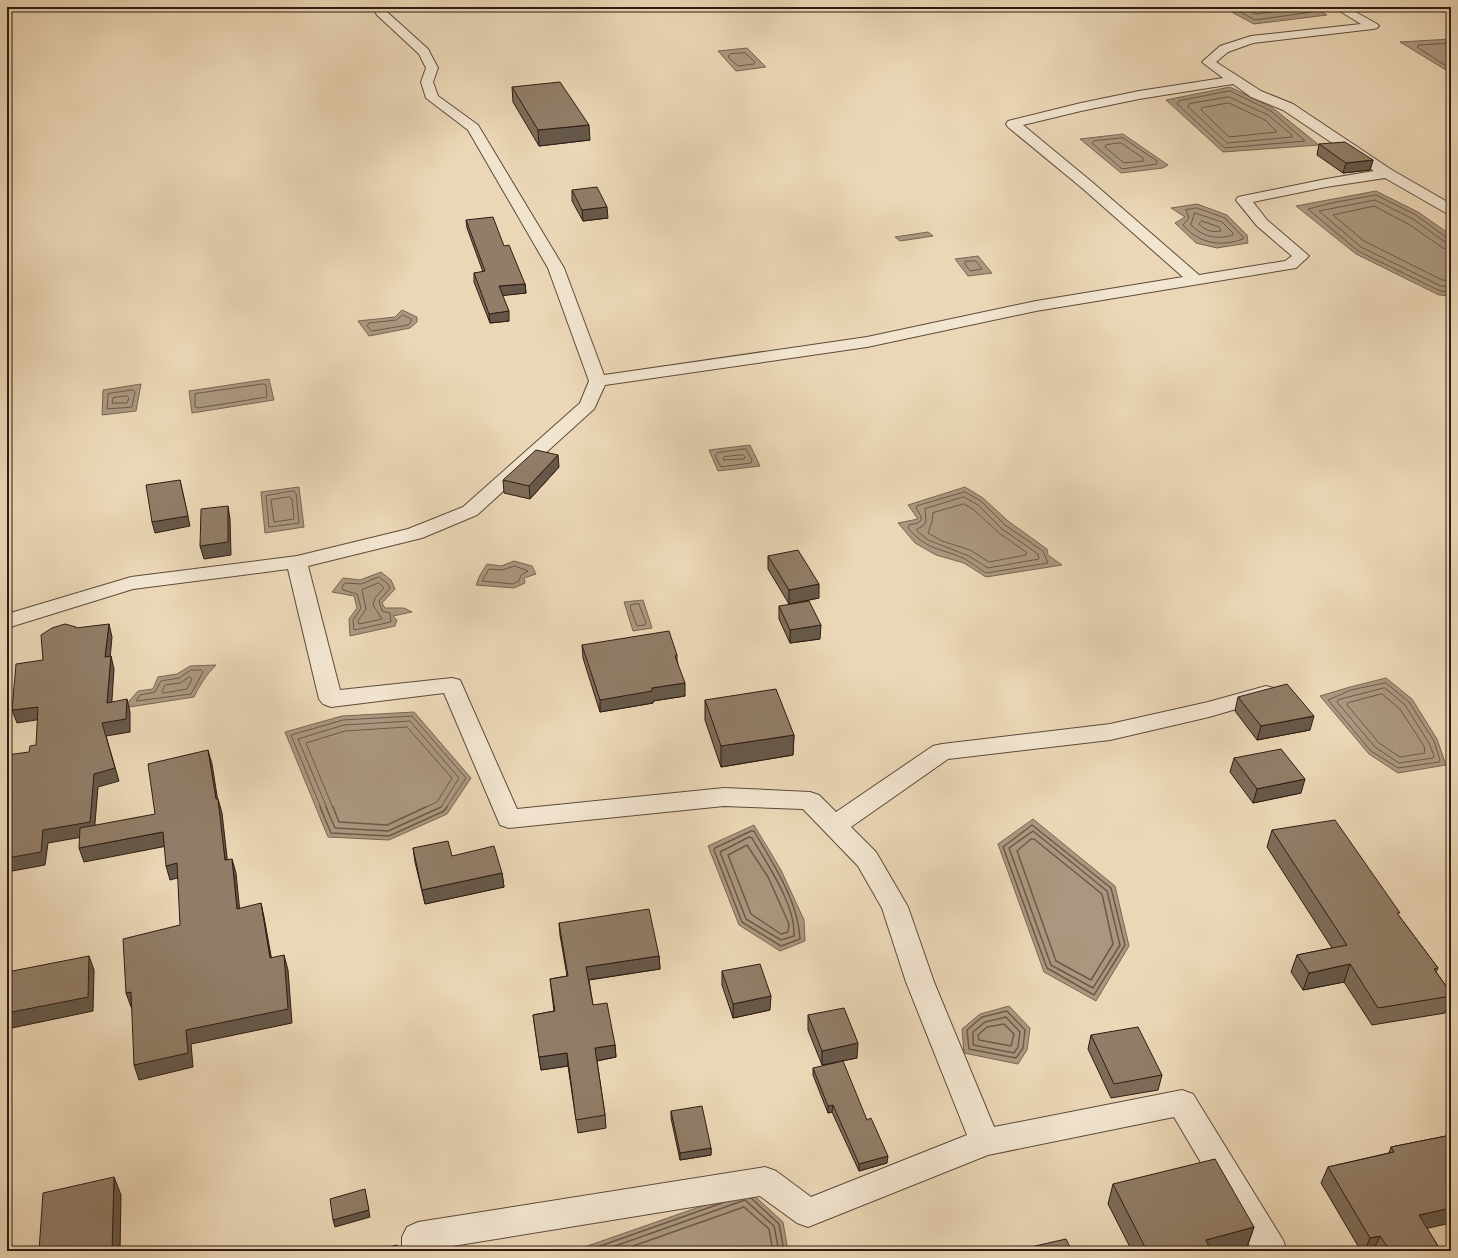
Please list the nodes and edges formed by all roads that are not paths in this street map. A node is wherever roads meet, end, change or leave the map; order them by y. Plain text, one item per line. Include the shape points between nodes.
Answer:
1 (378, 7) edge
2 (1339, 7) edge
3 (1234, 80) junction
4 (1387, 173) junction
5 (1451, 210) edge
6 (1194, 279) junction
7 (598, 381) junction
8 (297, 562) junction
9 (7, 621) edge
10 (1282, 689) edge
11 (834, 826) junction
12 (985, 1142) junction
13 (418, 1251) edge
14 (1271, 1251) edge

1 - 7 street via 381,13 424,52 432,68 427,82 432,98 474,128 556,268
2 - 3 street via 1373,26 1251,40 1224,49 1208,62
3 - 4 street via 1256,94 1288,107
3 - 6 street via 1139,94 1013,124
4 - 5 street
4 - 6 street via 1243,200 1262,222 1301,256 1290,264
6 - 7 street via 1036,306 867,342
7 - 8 street via 588,405 470,511 415,534
8 - 9 street via 131,583
8 - 11 street via 330,699 452,685 508,819 724,797 810,801
10 - 11 street via 1110,732 942,752
11 - 12 street via 867,859 895,907 920,982
12 - 13 street via 808,1213 765,1181 418,1237
12 - 14 street via 1182,1103

